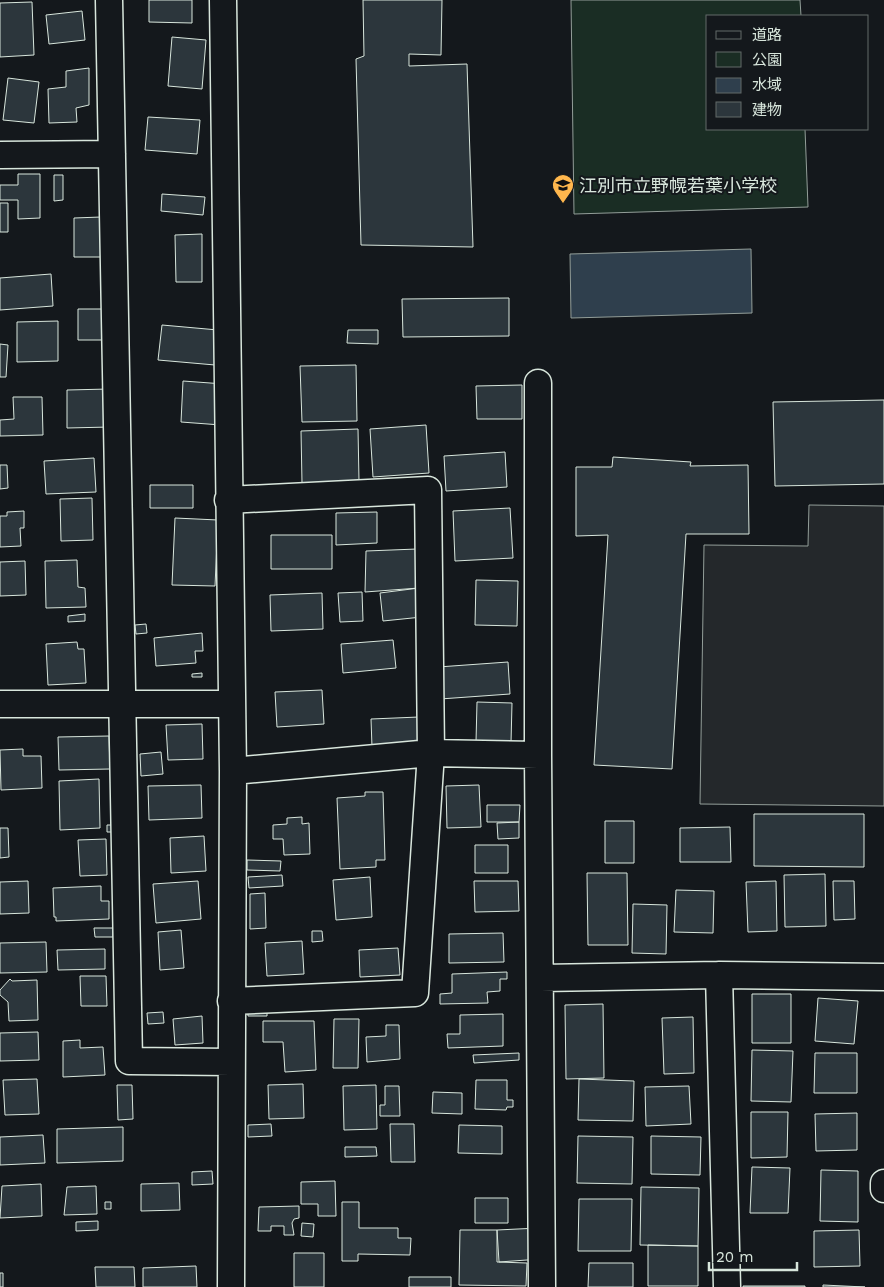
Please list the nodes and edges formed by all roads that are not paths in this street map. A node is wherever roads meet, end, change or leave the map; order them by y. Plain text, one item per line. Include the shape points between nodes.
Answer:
1 (109, 0) edge
2 (223, 0) edge
3 (112, 154) junction
4 (0, 155) edge
5 (538, 383) dead end
6 (228, 500) junction
7 (0, 704) edge
8 (122, 704) junction
9 (232, 704) junction
10 (431, 753) junction
11 (538, 755) junction
12 (233, 771) junction
13 (719, 975) junction
14 (884, 977) edge
15 (541, 978) junction
16 (231, 1001) junction
17 (231, 1062) junction
18 (884, 1183) edge
19 (884, 1189) edge
20 (231, 1287) edge
21 (542, 1287) edge
22 (726, 1287) edge

1 - 3 street
2 - 6 street
3 - 4 street
3 - 8 street
5 - 11 street
6 - 9 street
6 - 10 street via 428,490
7 - 8 street
8 - 9 street
8 - 17 street via 129,1061
9 - 12 street
10 - 11 street
10 - 12 street
10 - 16 street via 415,993
11 - 15 street
12 - 16 street
13 - 14 street
13 - 15 street
13 - 22 street
15 - 21 street
16 - 17 street
17 - 20 street
18 - 19 street

